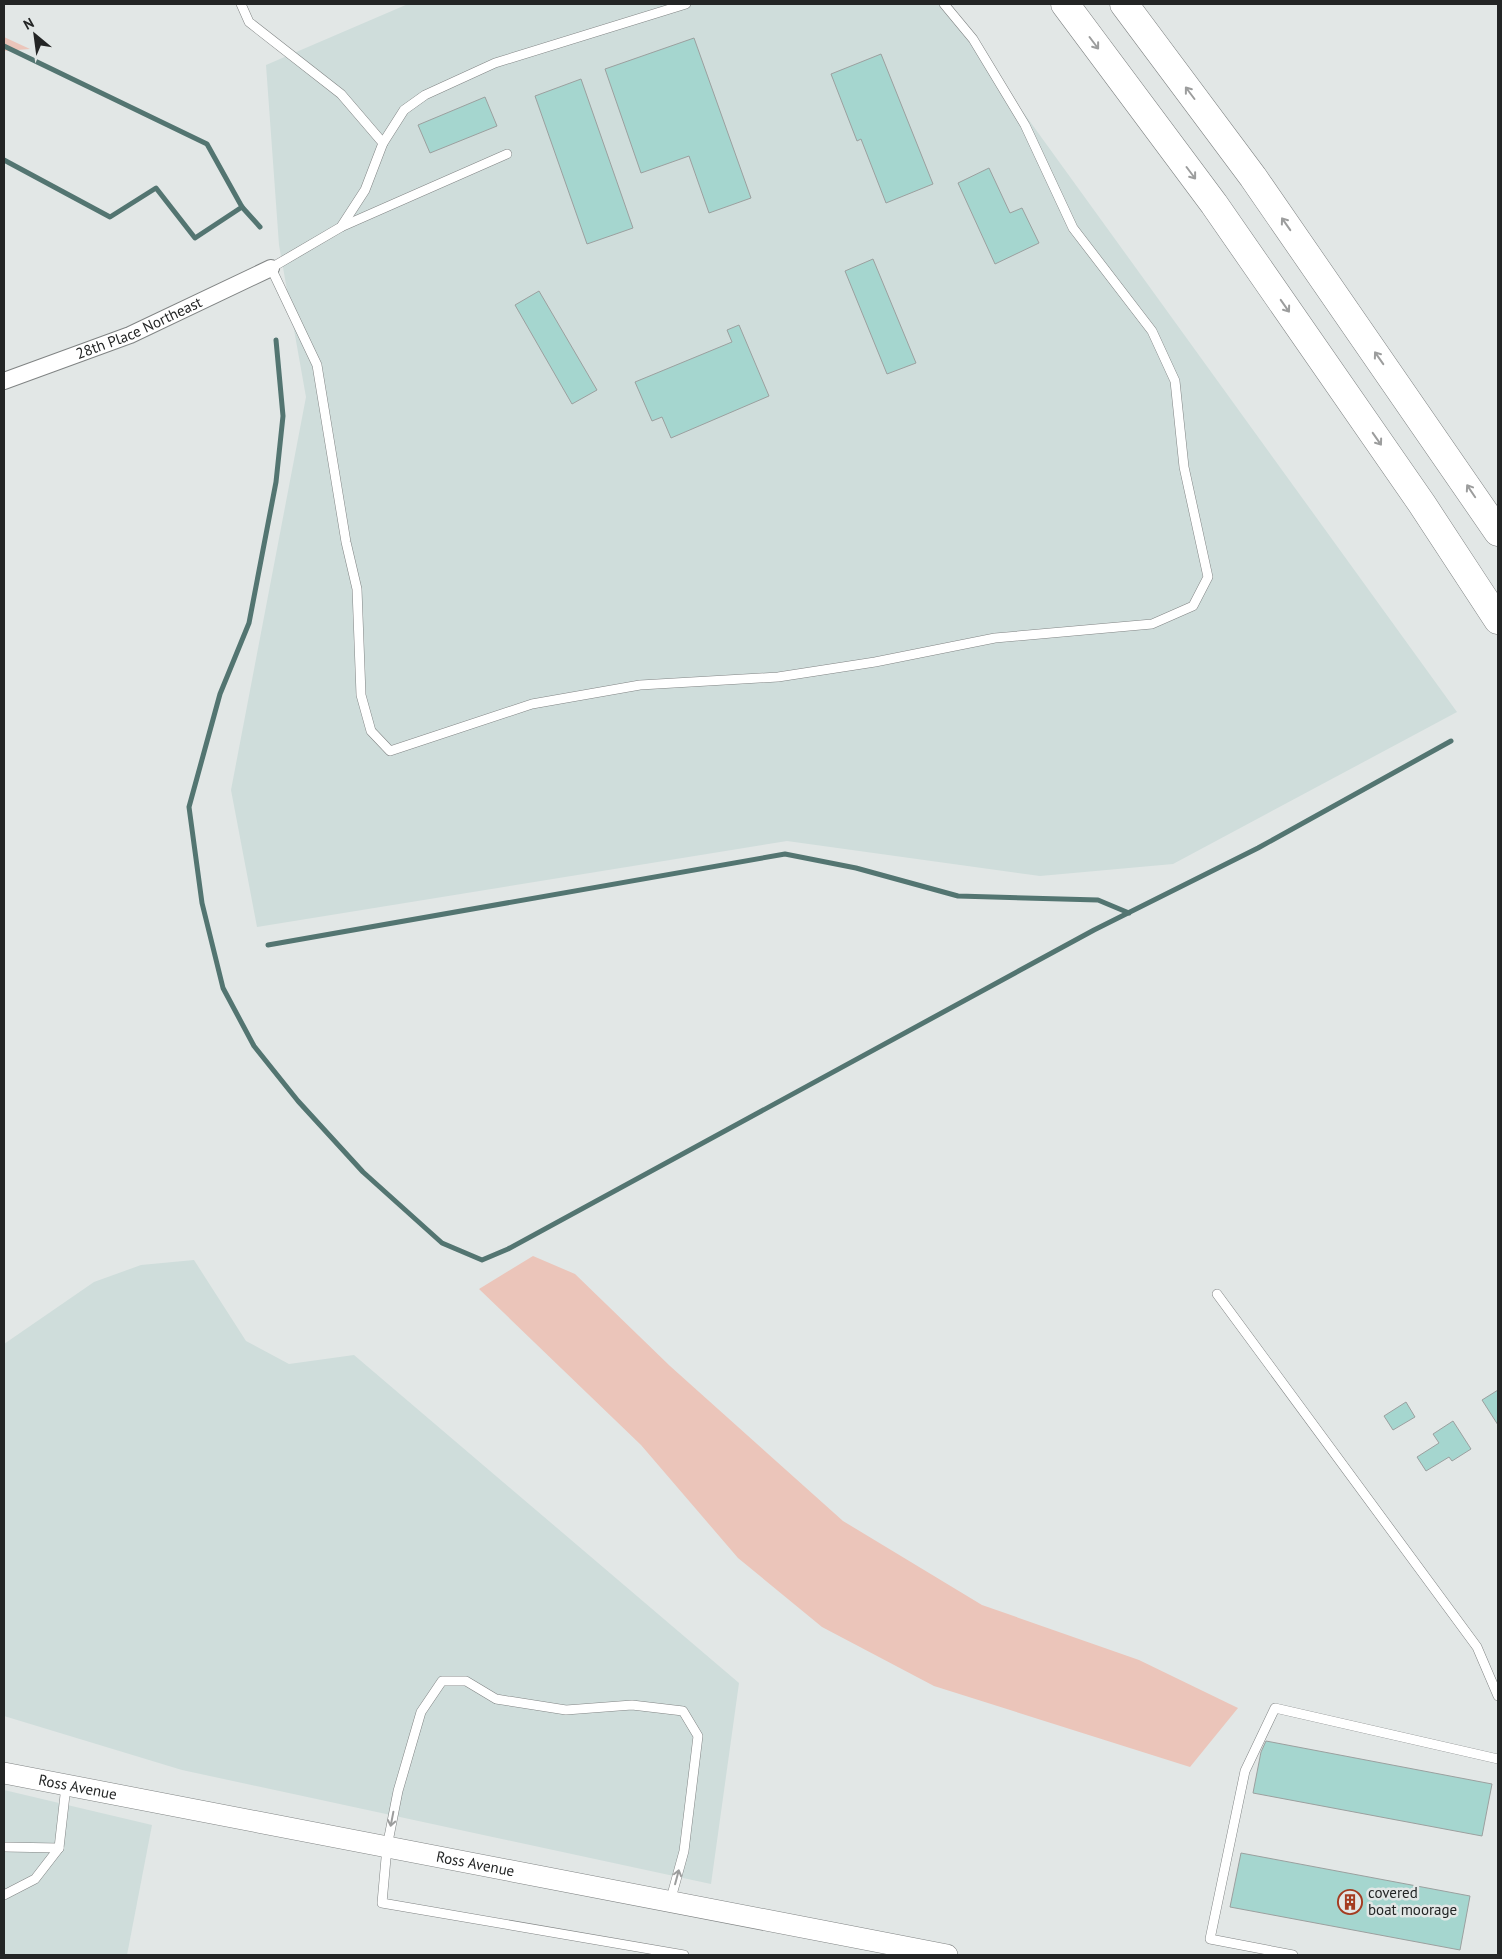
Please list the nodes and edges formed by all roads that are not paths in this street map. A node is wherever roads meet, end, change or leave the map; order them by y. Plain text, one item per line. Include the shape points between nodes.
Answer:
1 (241, 4) edge
2 (686, 4) edge
3 (944, 4) edge
4 (1065, 4) edge
5 (1124, 4) edge
6 (383, 143) junction
7 (508, 154) dead end
8 (341, 227) junction
9 (271, 268) junction
10 (4, 381) edge
11 (1498, 532) edge
12 (1498, 620) edge
13 (1217, 1294) dead end
14 (1498, 1696) edge
15 (1498, 1759) edge
16 (4, 1773) edge
17 (66, 1786) junction
18 (4, 1847) edge
19 (387, 1847) junction
20 (59, 1848) junction
21 (4, 1895) edge
22 (670, 1903) junction
23 (684, 1955) edge
24 (947, 1955) edge
25 (1293, 1955) edge

1 - 6 lane via 249,22 341,94
2 - 6 lane via 495,63 425,94 404,110
3 - 9 lane via 973,39 1025,125 1073,228 1152,331 1175,381 1184,467 1208,577 1193,606 1152,624 995,638 778,677 640,685 532,704 390,751 371,731 361,695 357,589 346,542 317,365
4 -> 12 highway via 1214,204 1422,504
11 -> 5 highway via 1253,177
6 - 8 lane via 365,190
7 - 8 lane
8 - 9 lane
9 - 10 street, 28th Place Northeast via 130,335
13 - 14 lane via 1477,1647
15 - 25 lane via 1275,1708 1246,1771 1210,1939
16 - 17 street, Ross Avenue
17 - 19 street, Ross Avenue
17 - 20 lane
18 - 20 lane
19 - 22 street, Ross Avenue
22 -> 19 lane via 684,1851 698,1736 683,1711 632,1705 566,1710 496,1699 466,1681 442,1681 421,1712 398,1791
19 - 23 lane via 382,1903
20 - 21 lane via 34,1879
22 - 24 street, Ross Avenue

